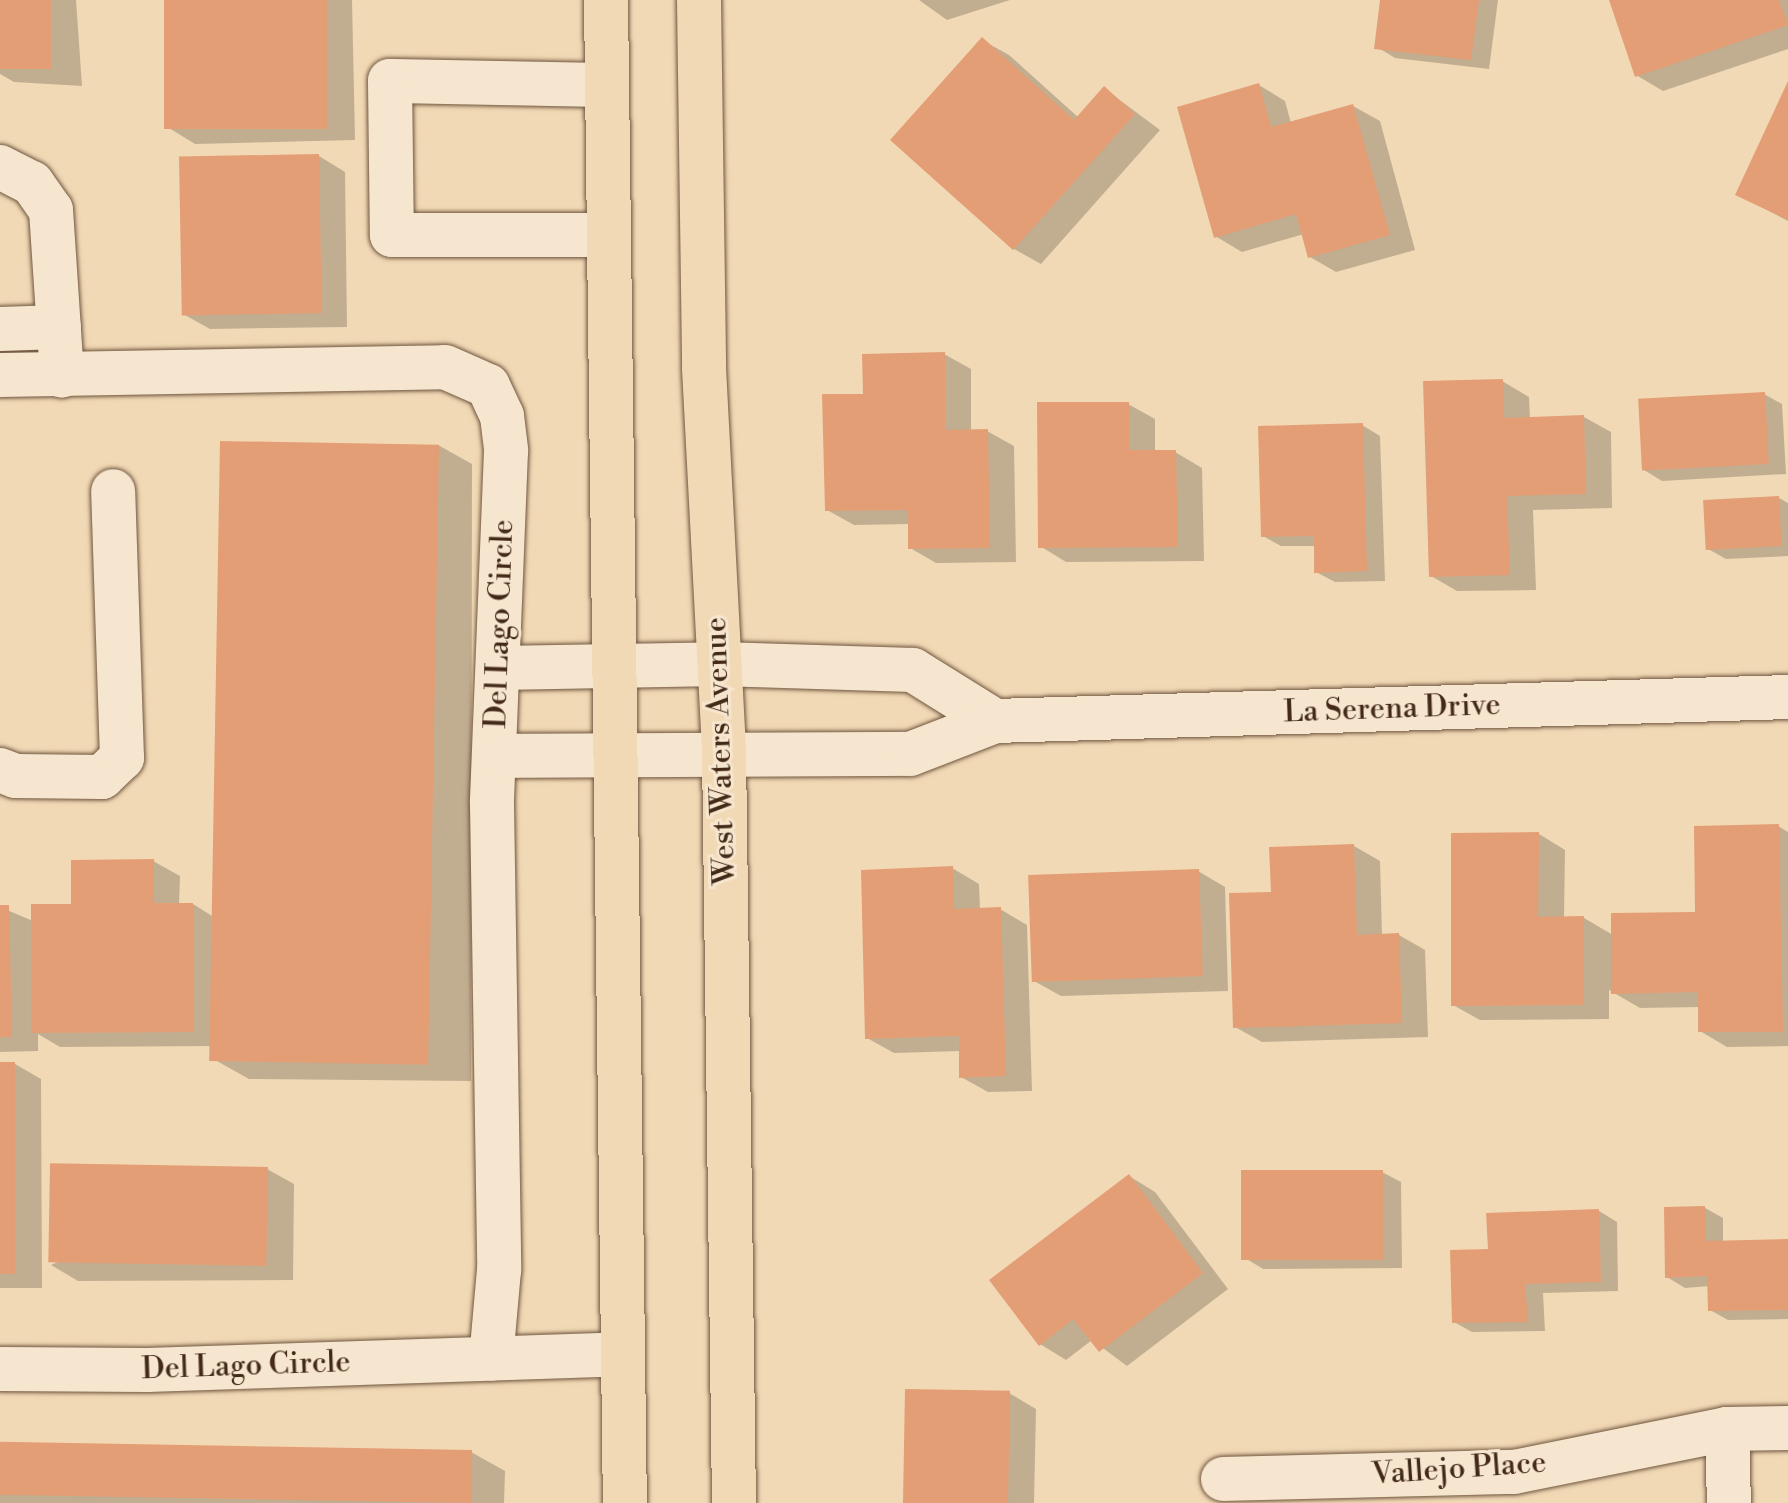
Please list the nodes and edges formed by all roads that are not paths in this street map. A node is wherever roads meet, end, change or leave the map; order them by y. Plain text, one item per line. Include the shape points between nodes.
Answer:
1 (606, 0) edge
2 (699, 0) edge
3 (607, 85) junction
4 (0, 167) edge
5 (609, 235) junction
6 (59, 327) junction
7 (0, 329) edge
8 (0, 375) edge
9 (62, 376) junction
10 (113, 491) dead end
11 (720, 664) junction
12 (498, 668) junction
13 (614, 669) junction
14 (1788, 697) edge
15 (995, 721) junction
16 (724, 751) junction
17 (615, 753) junction
18 (496, 756) junction
19 (0, 770) edge
20 (623, 1354) junction
21 (491, 1359) junction
22 (0, 1369) edge
23 (1788, 1428) edge
24 (1727, 1429) junction
25 (1223, 1479) dead end
26 (625, 1503) edge
27 (734, 1503) edge
28 (1729, 1503) edge

1 - 3 main road
2 - 11 main road, West Waters Avenue via 704,368
3 - 5 main road
3 - 5 street via 390,81 392,235
4 - 6 street via 32,183 51,210
5 - 13 main road
6 - 7 street
6 - 9 street
8 - 9 street, Del Lago Circle
9 - 12 street, Del Lago Circle via 445,367 488,386 502,416 506,451
10 - 19 street via 122,758 102,777 16,776
11 - 13 street
11 - 15 street via 913,670
11 - 16 main road, West Waters Avenue
12 - 13 street
12 - 18 street, Del Lago Circle
13 - 17 main road
14 - 15 street, La Serena Drive
15 - 16 street, La Serena Drive via 910,754
16 - 17 street, La Serena Drive
16 - 27 main road, West Waters Avenue
17 - 18 street, La Serena Drive
17 - 20 main road
18 - 21 street, Del Lago Circle via 492,804 499,1270
20 - 21 street, Del Lago Circle
20 - 26 main road
21 - 22 street, Del Lago Circle
23 - 24 street, Vallejo Place
24 - 25 street, Vallejo Place via 1514,1472
24 - 28 street

